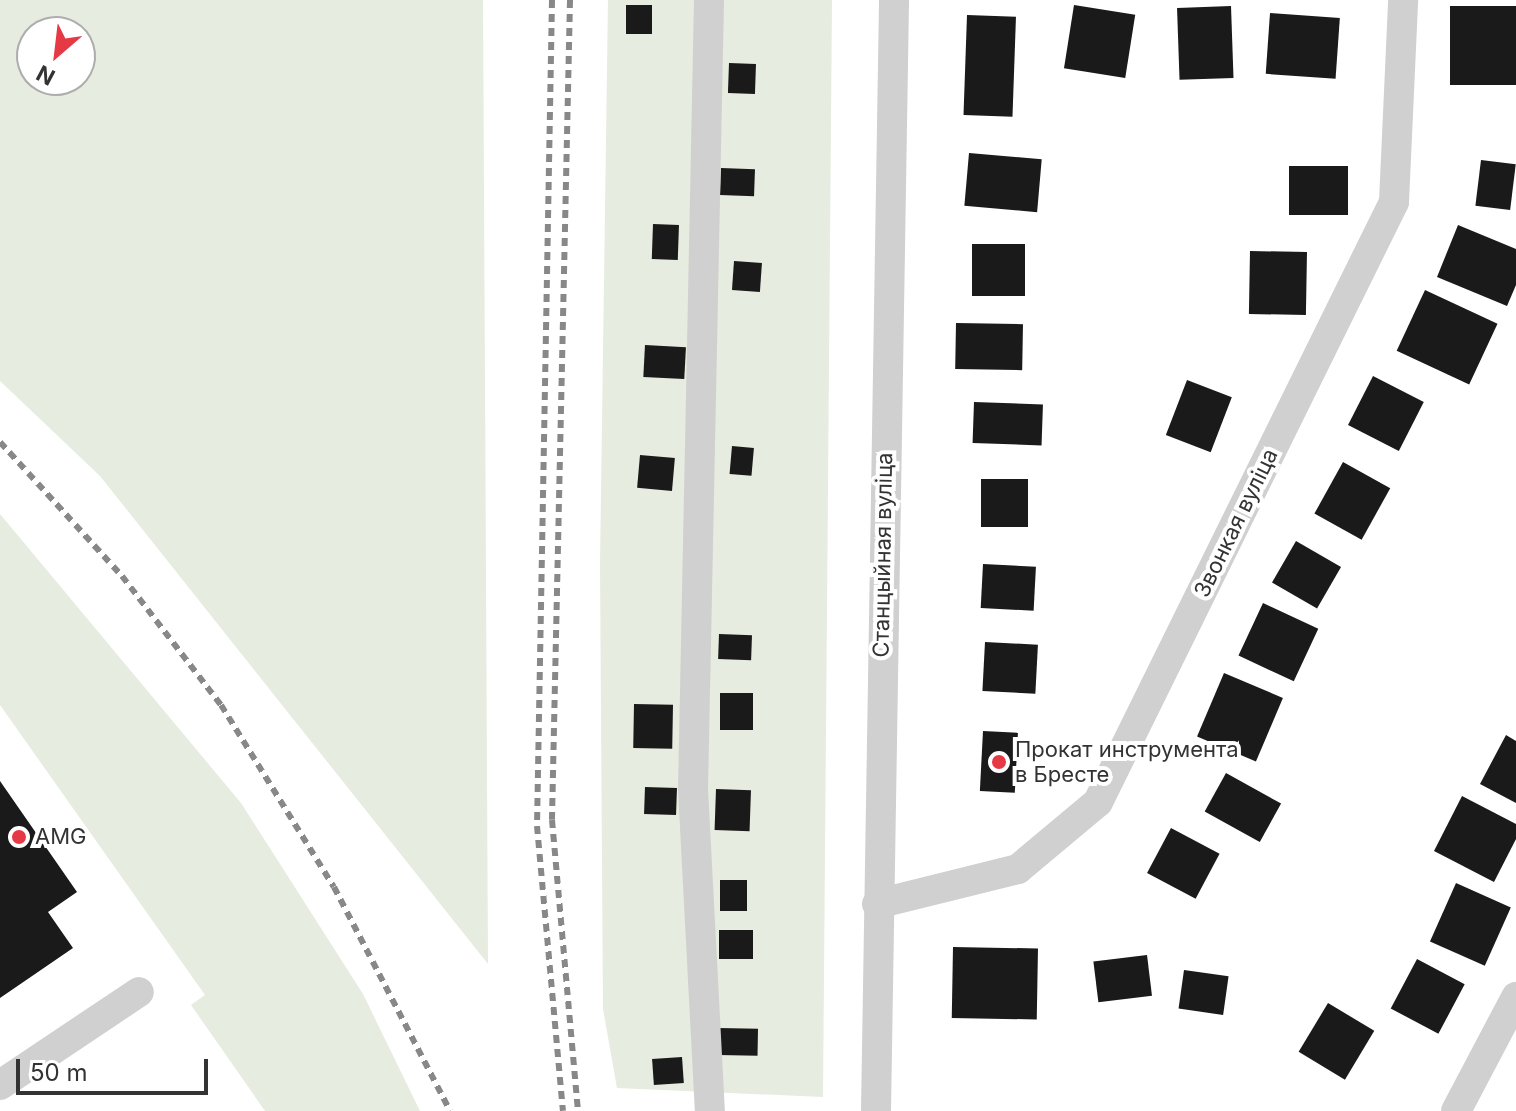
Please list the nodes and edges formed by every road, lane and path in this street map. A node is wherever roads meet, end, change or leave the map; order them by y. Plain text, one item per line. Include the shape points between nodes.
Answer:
1 (709, 0) edge
2 (894, 0) edge
3 (1403, 0) edge
4 (877, 904) junction
5 (139, 992) dead end
6 (1516, 997) edge
7 (0, 1085) edge
8 (710, 1111) edge
9 (876, 1111) edge
10 (1456, 1111) edge

1 - 8 street via 693,789
2 - 4 street, Станцыйная вуліца
3 - 4 street, Звонкая вуліца via 1394,202 1098,802 1018,869
4 - 9 street, Станцыйная вуліца
5 - 7 street
6 - 10 street

